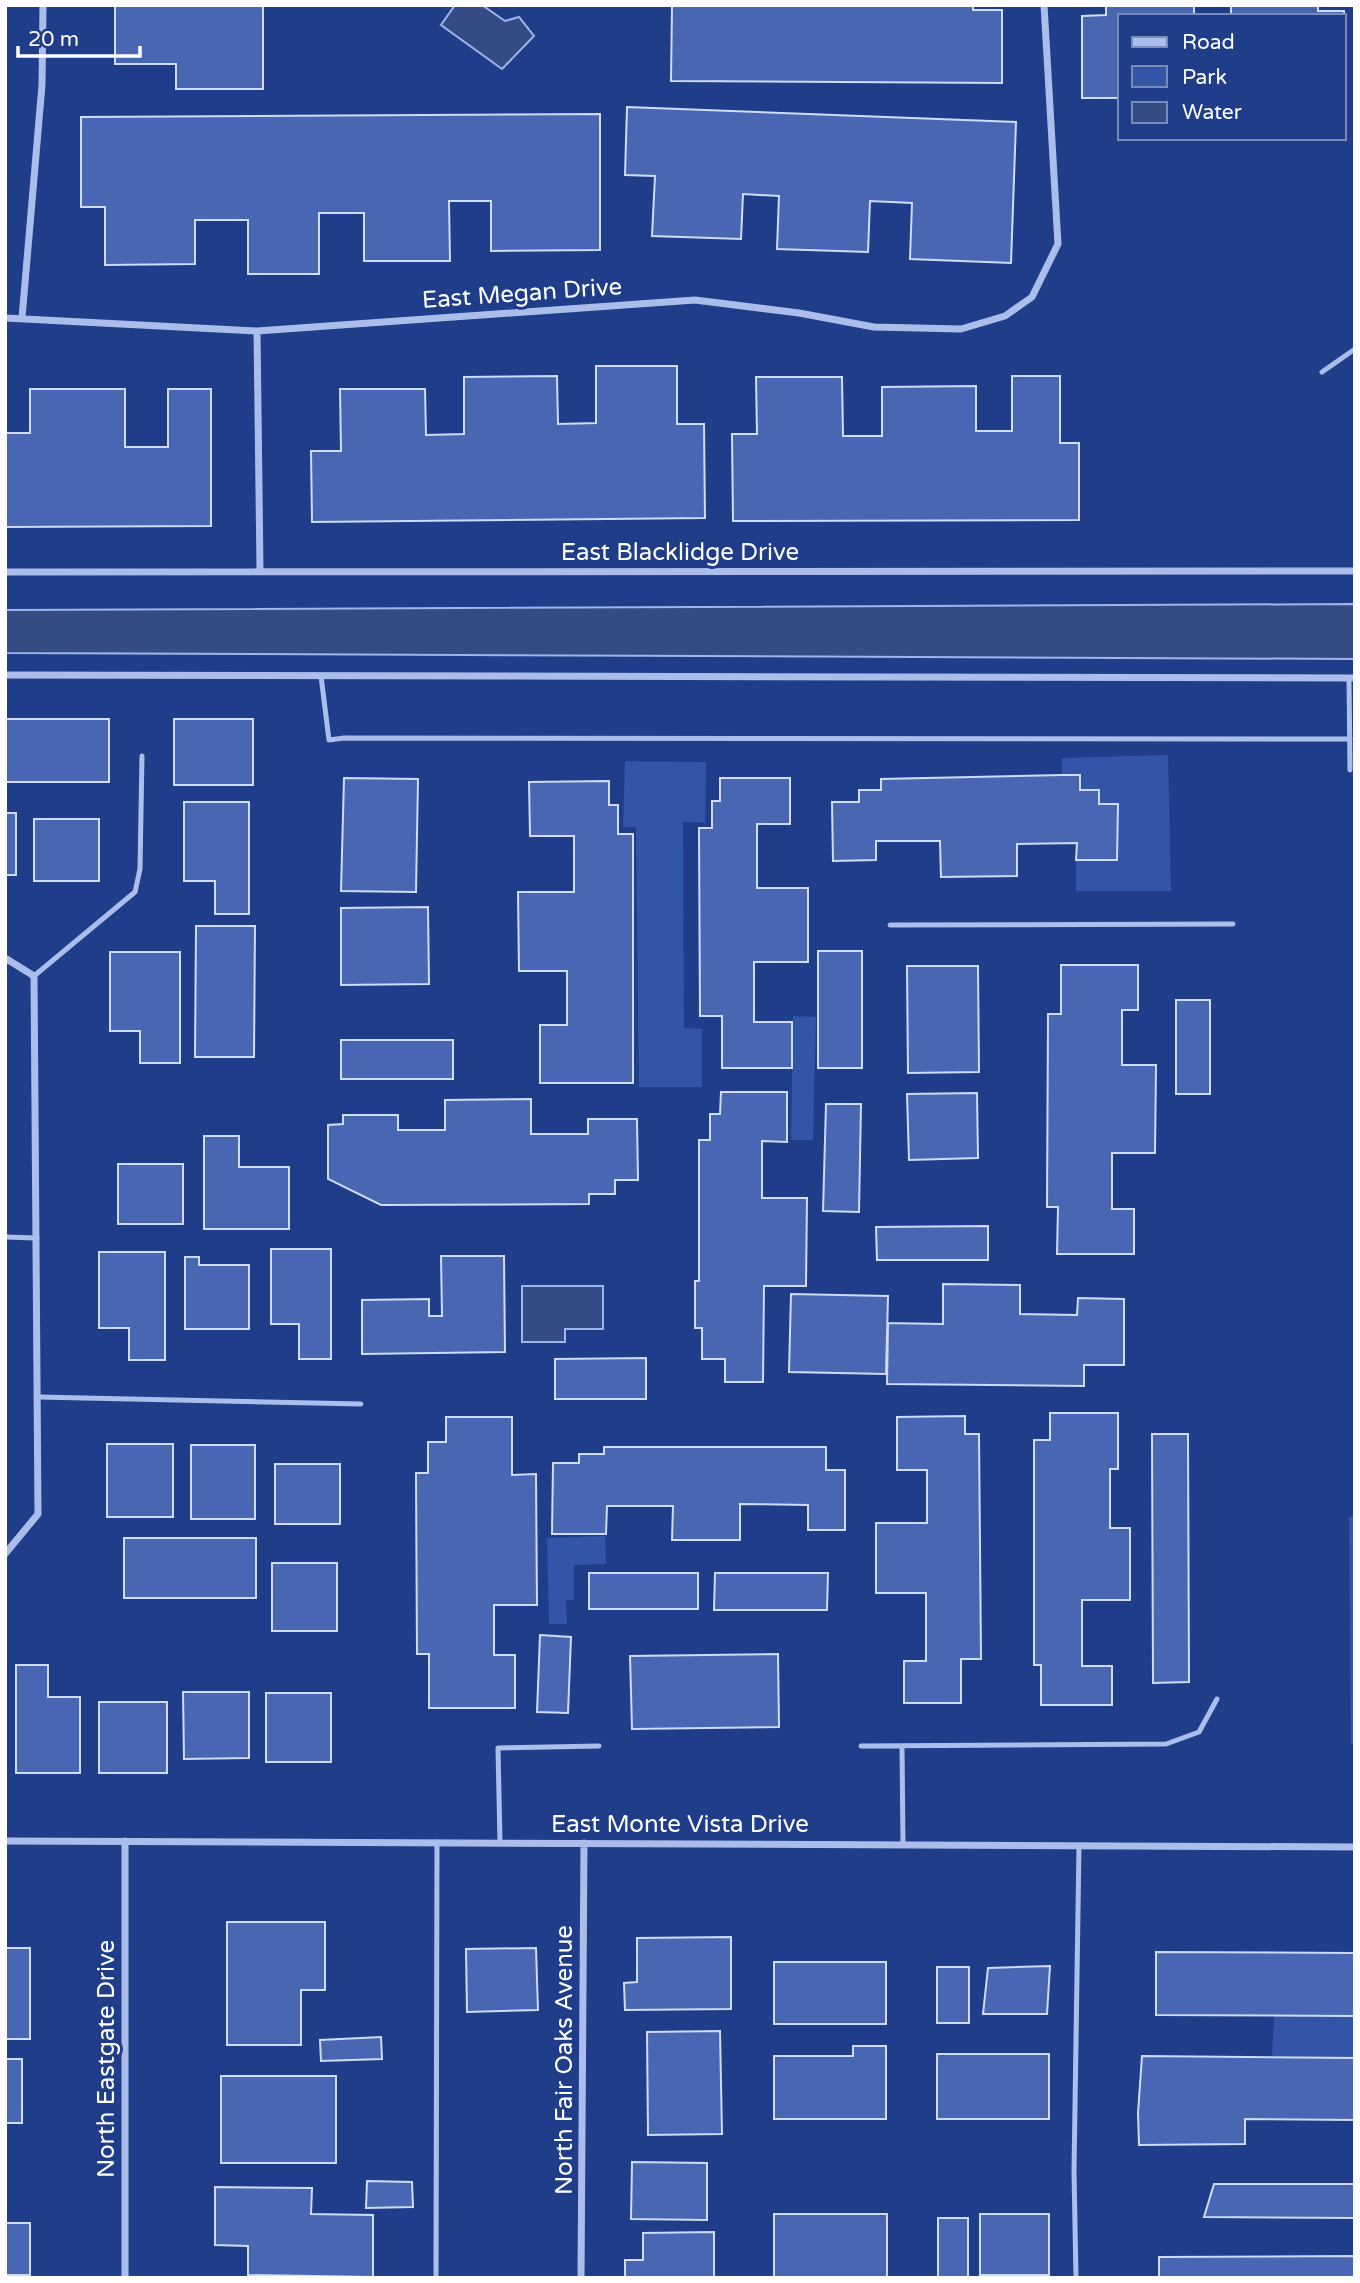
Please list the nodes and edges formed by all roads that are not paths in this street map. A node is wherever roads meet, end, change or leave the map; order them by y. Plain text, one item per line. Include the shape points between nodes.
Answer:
1 (43, 5) edge
2 (1044, 5) edge
3 (5, 318) edge
4 (22, 318) junction
5 (257, 331) junction
6 (1355, 349) edge
7 (1322, 372) dead end
8 (260, 570) junction
9 (1355, 571) edge
10 (5, 572) edge
11 (5, 676) edge
12 (321, 676) junction
13 (1352, 678) edge
14 (1350, 739) junction
15 (142, 756) dead end
16 (1350, 770) dead end
17 (1233, 924) dead end
18 (890, 925) dead end
19 (5, 958) edge
20 (34, 975) junction
21 (5, 1237) edge
22 (37, 1238) junction
23 (38, 1397) junction
24 (361, 1404) dead end
25 (5, 1554) edge
26 (1217, 1699) dead end
27 (599, 1746) dead end
28 (861, 1746) dead end
29 (902, 1746) junction
30 (5, 1841) edge
31 (125, 1841) junction
32 (437, 1842) junction
33 (499, 1842) junction
34 (584, 1843) junction
35 (903, 1844) junction
36 (1079, 1846) junction
37 (1355, 1847) edge
38 (125, 2278) edge
39 (436, 2278) edge
40 (582, 2278) edge
41 (1076, 2278) edge

1 - 4 street via 42,85
2 - 5 street, East Megan Drive via 1058,244 1032,297 1005,316 961,329 874,327 695,300
3 - 4 street, East Megan Drive
4 - 5 street, East Megan Drive
5 - 8 street
6 - 7 lane
8 - 9 street, East Blacklidge Drive
8 - 10 street, East Blacklidge Drive
11 - 12 street
12 - 13 street
12 - 14 lane via 329,740
13 - 14 lane
14 - 16 lane
15 - 20 lane via 141,869 135,892
17 - 18 lane
19 - 20 street
20 - 22 street
21 - 22 lane
22 - 23 street
23 - 24 lane
23 - 25 street via 38,1514
26 - 29 lane via 1199,1732 1166,1744
27 - 33 lane via 498,1748
28 - 29 lane
29 - 35 lane
30 - 31 street, East Monte Vista Drive
31 - 32 street, East Monte Vista Drive
31 - 38 street, North Eastgate Drive
32 - 33 street, East Monte Vista Drive
32 - 39 lane
33 - 34 street, East Monte Vista Drive
34 - 35 street, East Monte Vista Drive
34 - 40 street, North Fair Oaks Avenue
35 - 36 street, East Monte Vista Drive
36 - 37 street, East Monte Vista Drive
36 - 41 lane

